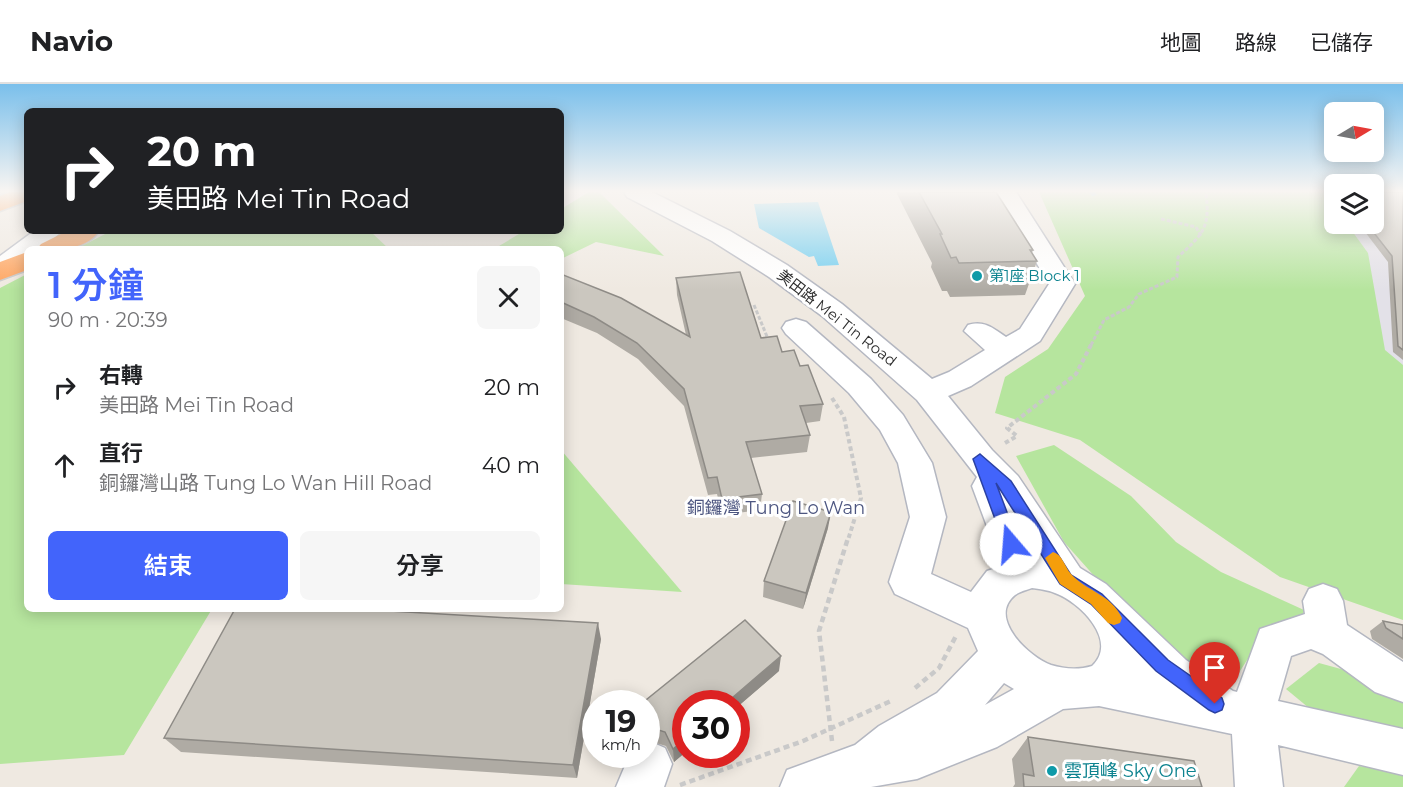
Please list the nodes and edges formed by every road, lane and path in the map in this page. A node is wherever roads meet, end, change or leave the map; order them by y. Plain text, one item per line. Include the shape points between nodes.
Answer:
1 (699, 225) edge
2 (1025, 225) edge
3 (1186, 225) edge
4 (1206, 225) edge
5 (46, 234) edge
6 (81, 234) edge
7 (1201, 237) junction
8 (31, 246) edge
9 (56, 246) edge
10 (24, 251) edge
11 (24, 261) edge
12 (0, 270) edge
13 (754, 305) dead end
14 (978, 331) dead end
15 (785, 335) joint
16 (1007, 351) junction
17 (928, 392) junction
18 (831, 397) dead end
19 (991, 452) junction
20 (1016, 575) junction
21 (1066, 580) junction
22 (1108, 612) junction
23 (984, 627) junction
24 (1403, 682) edge
25 (1078, 688) junction
26 (908, 693) dead end
27 (898, 698) dead end
28 (1241, 715) junction
29 (830, 727) junction
30 (1403, 752) edge
31 (835, 776) edge
32 (654, 779) edge
33 (1259, 787) edge

1 - 17 street, 美田路 Mei Tin Road via 778,271
2 - 16 street via 1062,284 1030,335
3 - 7 path via 1196,227
4 - 7 path
5 - 8 street
6 - 9 highway
7 - 19 path via 1178,257 1173,281 1139,294 1128,307 1104,320 1076,374 1007,428 1017,436
10 - 12 street
11 - 12 highway
13 - 15 path via 765,337
14 - 16 street
15 - 23 street via 860,386 892,423 915,463 928,517 909,582
16 - 17 street via 960,379
17 - 19 street, 美田路 Mei Tin Road
18 - 29 path via 843,417 861,498 819,631
19 - 20 street, 美田路 Mei Tin Road
19 - 21 street, 美田路 Mei Tin Road via 1006,484
20 - 21 street via 1032,572
20 - 23 street via 993,589 987,600
21 - 22 street via 1096,599
22 - 25 street via 1123,646 1120,663 1113,676
22 - 28 street via 1172,674
23 - 25 street via 1017,670
23 - 26 path via 958,634 939,669
23 - 31 street via 953,708
24 - 28 street via 1390,678 1325,619 1313,630 1275,642 1261,680
25 - 28 street
25 - 31 street via 917,756
27 - 29 path
28 - 30 street
28 - 33 street
29 - 31 path
29 - 32 path via 803,741

